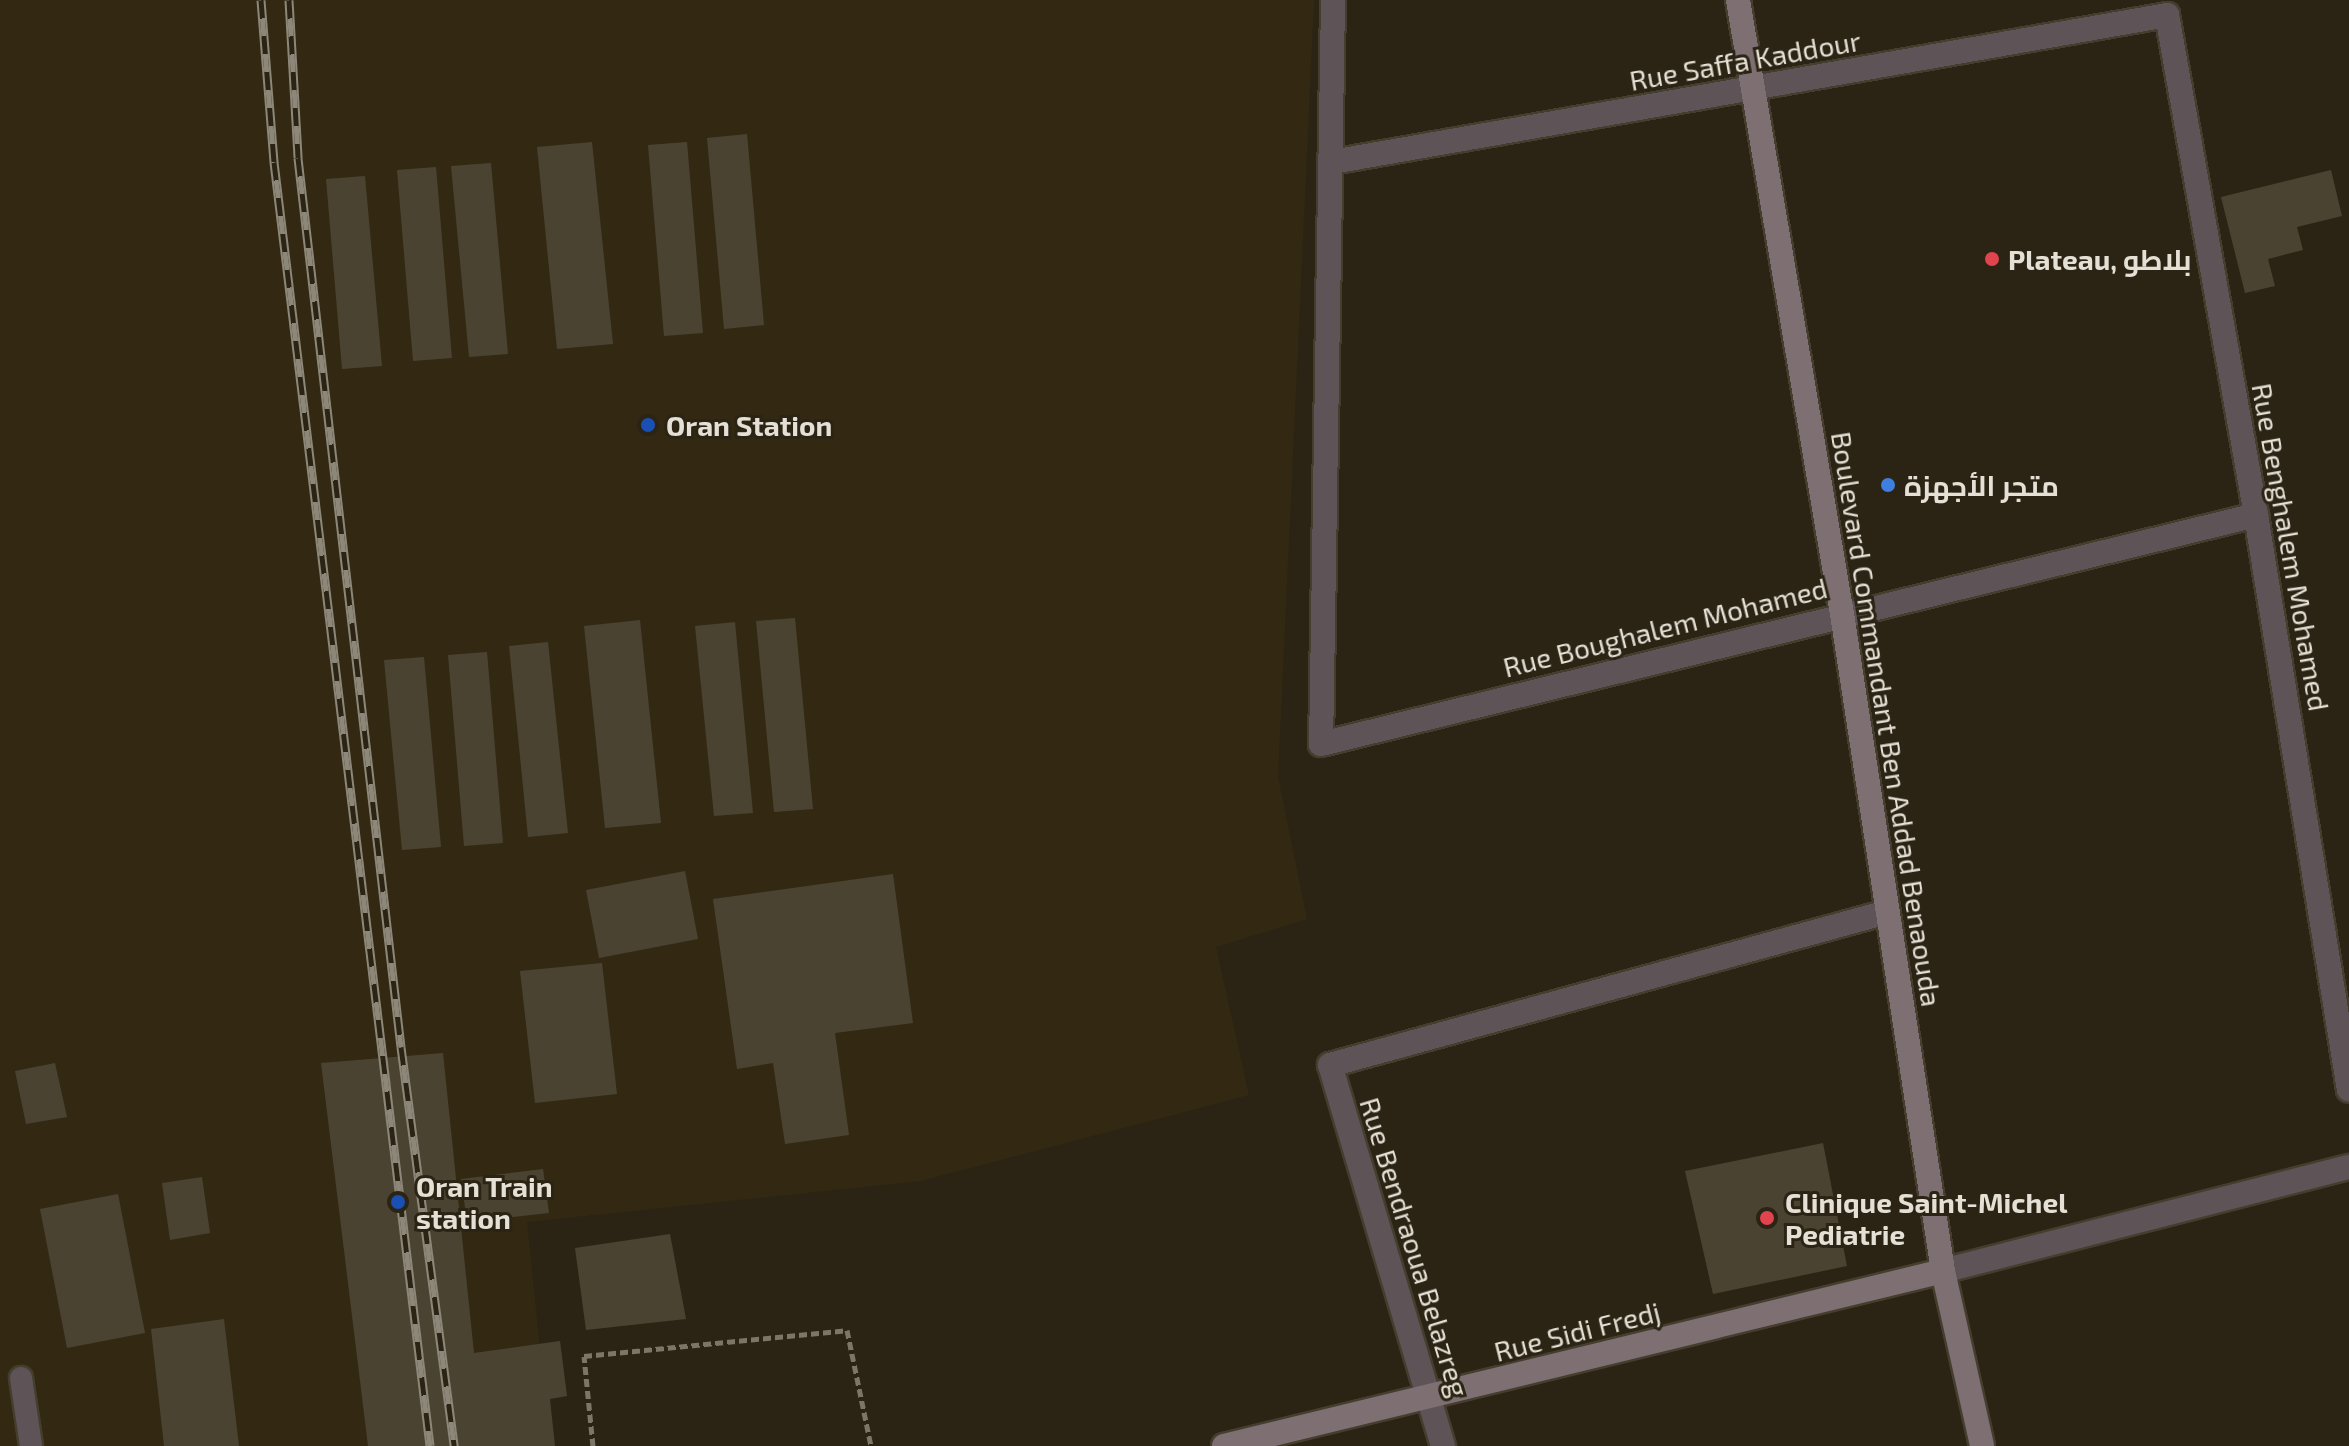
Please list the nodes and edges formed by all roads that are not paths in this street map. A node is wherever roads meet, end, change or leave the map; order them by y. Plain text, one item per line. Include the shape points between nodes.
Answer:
1 (1333, 0) edge
2 (1738, 0) edge
3 (2171, 7) edge
4 (1754, 89) junction
5 (1332, 162) junction
6 (2256, 515) junction
7 (1842, 614) junction
8 (1887, 912) junction
9 (2349, 1090) edge
10 (2349, 1167) edge
11 (1943, 1271) junction
12 (21, 1378) dead end
13 (1429, 1398) junction
14 (31, 1446) edge
15 (1224, 1446) edge
16 (1443, 1446) edge
17 (1982, 1446) edge

1 - 5 street
2 - 4 main road, Boulevard Commandant Ben Addad Benaouda
3 - 4 street, Rue Saffa Kaddour
3 - 6 street, Rue Benghalem Mohamed
4 - 5 street, Rue Saffa Kaddour
4 - 7 main road, Boulevard Commandant Ben Addad Benaouda
5 - 7 street, Rue Boughalem Mohamed via 1321,744
6 - 7 street, Rue Boughalem Mohamed
6 - 9 street, Rue Benghalem Mohamed
7 - 8 main road, Boulevard Commandant Ben Addad Benaouda
8 - 11 main road, Boulevard Commandant Ben Addad Benaouda
8 - 13 street, Rue Bendraoua Belazreg via 1330,1065
10 - 11 street
11 - 13 main road, Rue Sidi Fredj
11 - 17 main road, Boulevard Commandant Ben Addad Benaouda
12 - 14 lane
13 - 15 main road, Rue Sidi Fredj
13 - 16 street, Rue Bendraoua Belazreg

